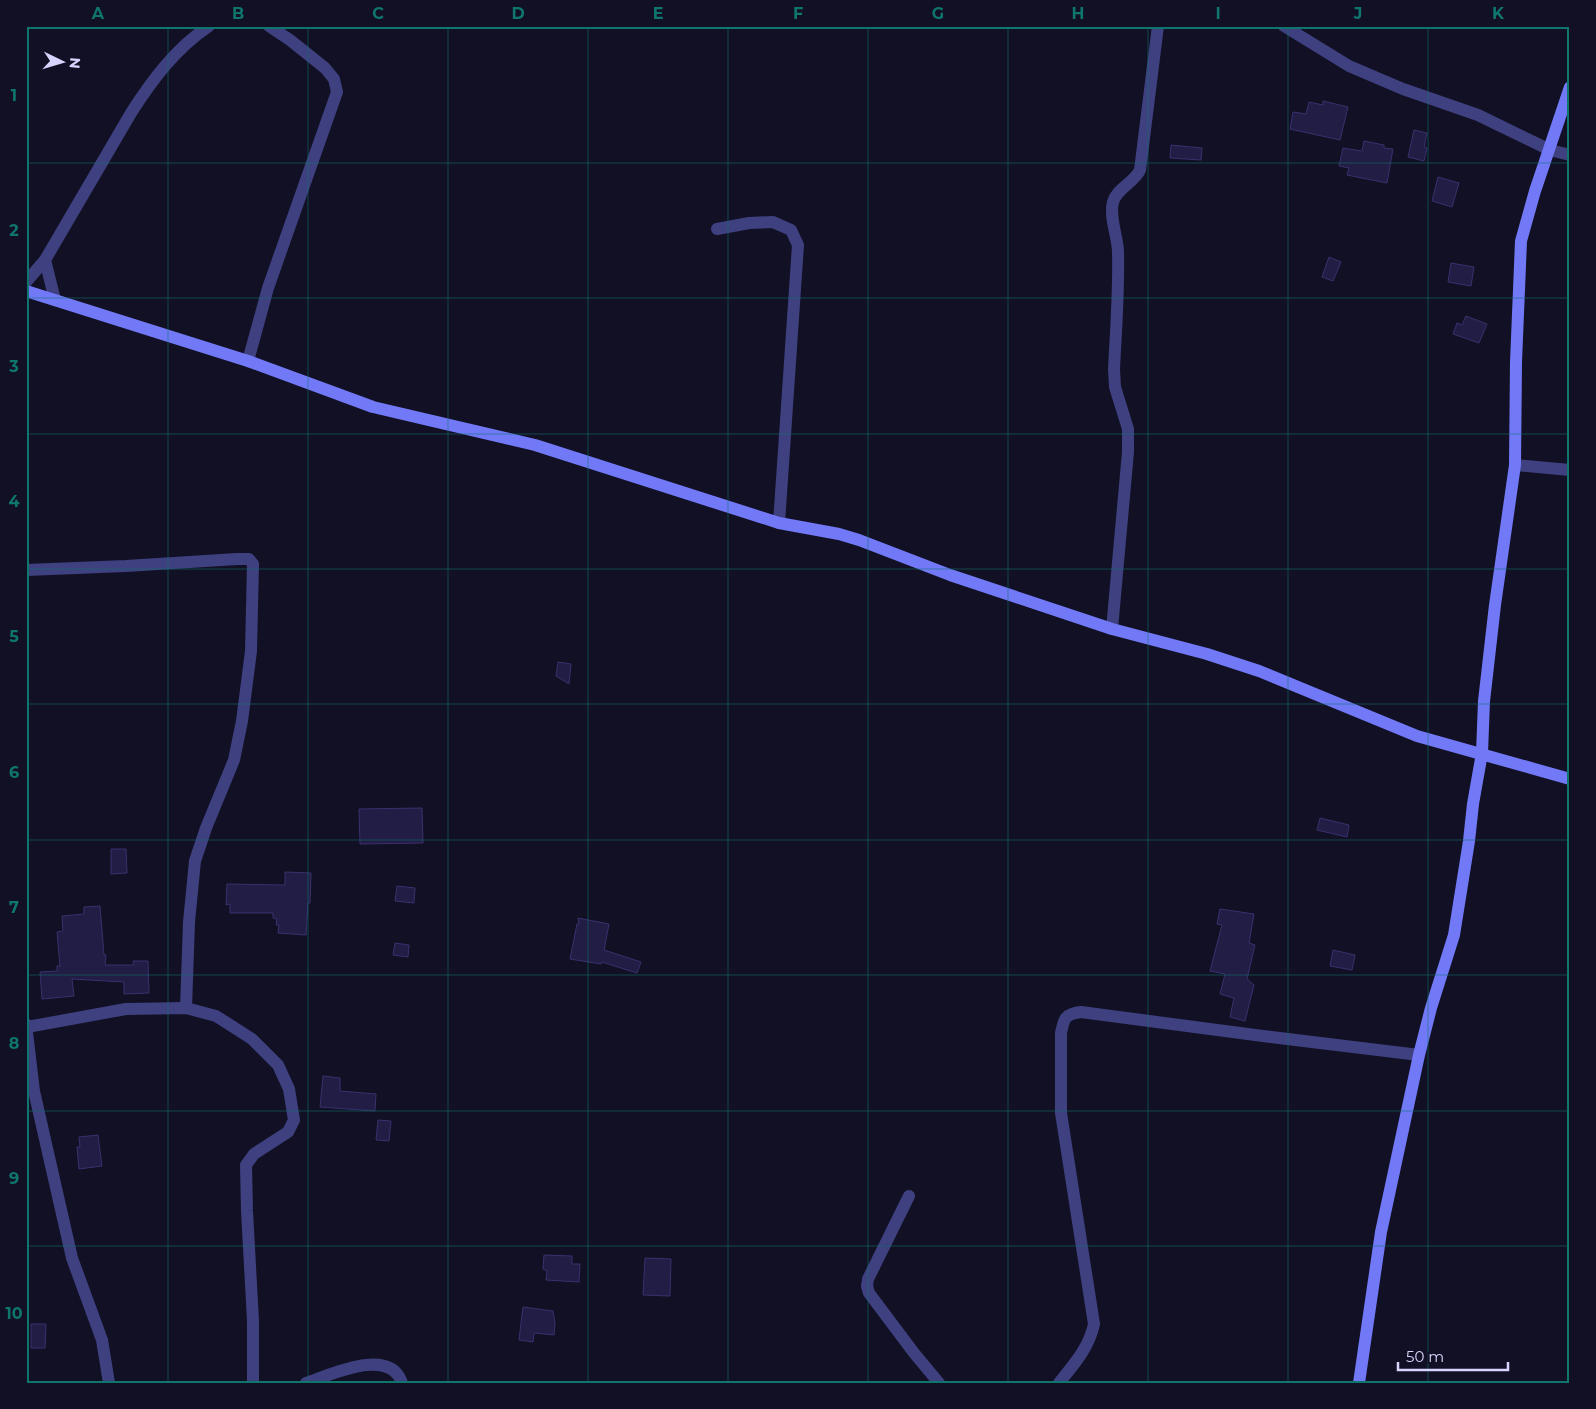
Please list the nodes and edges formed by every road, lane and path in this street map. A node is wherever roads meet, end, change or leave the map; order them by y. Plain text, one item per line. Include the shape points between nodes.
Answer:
1 (209, 26) edge
2 (269, 26) edge
3 (1158, 26) edge
4 (1284, 26) edge
5 (1570, 87) edge
6 (1550, 150) junction
7 (1570, 155) edge
8 (717, 228) dead end
9 (45, 260) junction
10 (26, 282) edge
11 (26, 291) edge
12 (55, 300) junction
13 (248, 361) junction
14 (1516, 465) junction
15 (1570, 470) edge
16 (779, 523) junction
17 (26, 570) edge
18 (1112, 629) junction
19 (1482, 753) junction
20 (1570, 779) edge
21 (186, 1008) junction
22 (27, 1026) edge
23 (1419, 1055) junction
24 (909, 1196) dead end
25 (109, 1383) edge
26 (254, 1383) edge
27 (306, 1383) edge
28 (402, 1383) edge
29 (939, 1383) edge
30 (1058, 1383) edge
31 (1359, 1383) edge

1 - 9 street via 192,38 144,93
2 - 13 street via 325,68 334,79 337,92 268,288
3 - 18 street via 1140,170 1137,178 1118,193 1113,202 1118,251 1115,387 1128,429 1128,452
4 - 6 street via 1349,66 1478,115
5 - 6 street
6 - 7 street
6 - 14 street via 1521,241
8 - 16 street via 773,222 791,230 798,244
9 - 10 street
9 - 12 street
11 - 12 street
12 - 13 street
13 - 16 street via 373,407 534,445
14 - 15 street
14 - 19 street via 1490,644
16 - 18 street via 860,540 950,575
17 - 21 street via 237,559 249,560 253,564 251,651 242,721 234,760 195,861
18 - 19 street via 1259,671 1417,736
19 - 20 street
19 - 23 street via 1454,935
21 - 22 street via 126,1009
21 - 26 street via 216,1016 252,1039 278,1064 289,1089 293,1111 294,1120 288,1132 254,1154 246,1165
22 - 25 street via 34,1091 72,1258 102,1340
23 - 30 street via 1081,1012 1070,1014 1063,1020 1061,1113 1094,1324 1082,1354
23 - 31 street via 1381,1232
24 - 29 street via 867,1286
27 - 28 street via 368,1364 384,1365 396,1373

